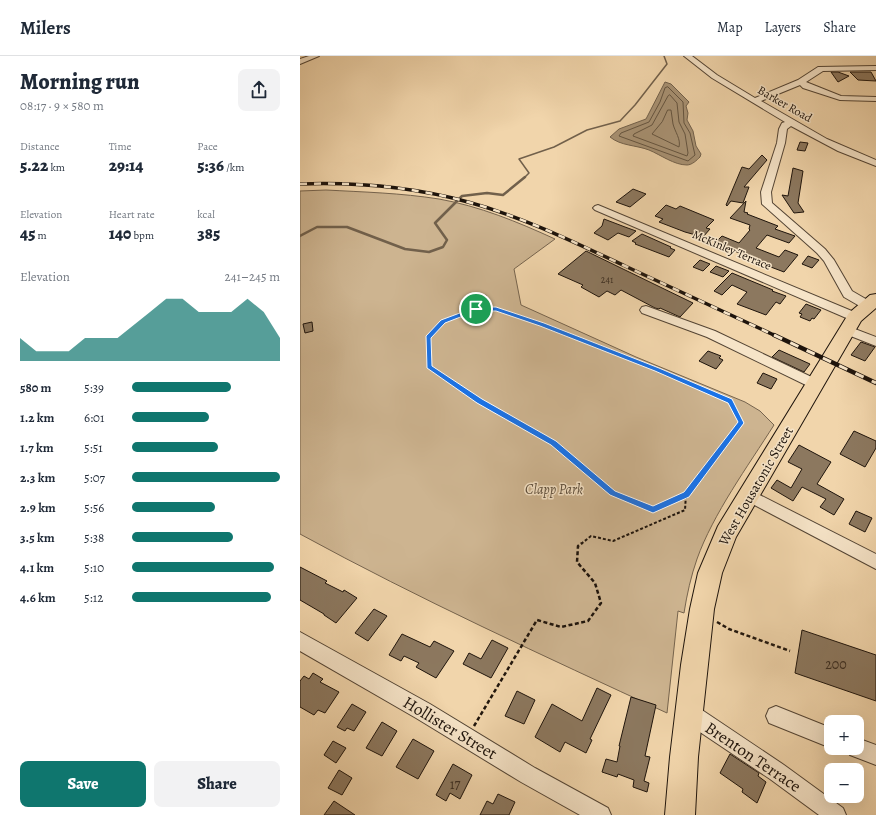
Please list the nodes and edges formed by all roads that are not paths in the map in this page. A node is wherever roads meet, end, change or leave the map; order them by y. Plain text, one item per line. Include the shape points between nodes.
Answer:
1 (314, 56) edge
2 (688, 56) edge
3 (300, 62) edge
4 (876, 68) edge
5 (801, 82) junction
6 (876, 99) edge
7 (755, 101) junction
8 (791, 123) junction
9 (876, 163) edge
10 (598, 208) dead end
11 (646, 310) dead end
12 (861, 313) edge
13 (876, 342) edge
14 (815, 384) junction
15 (748, 495) junction
16 (876, 562) edge
17 (302, 645) edge
18 (689, 713) junction
19 (776, 716) dead end
20 (824, 735) edge
21 (864, 751) edge
22 (876, 755) edge
23 (601, 815) edge
24 (680, 815) edge
25 (836, 815) edge

1 - 3 street
2 - 7 street, Barker Road
4 - 5 street via 821,69
5 - 6 street via 840,98
5 - 7 street
7 - 8 street, Barker Road
8 - 9 street, Barker Road via 854,155
8 - 12 street via 783,129 766,192 767,204 821,250
10 - 12 street, McKinley Terrace
11 - 14 street via 711,334
12 - 13 street
12 - 14 highway, West Housatonic Street
14 - 15 highway, West Housatonic Street
15 - 16 street
15 - 18 highway, West Housatonic Street via 726,533 710,573 700,619
17 - 23 street, Hollister Street via 423,711 528,775
18 - 24 highway, West Housatonic Street
18 - 25 street, Brenton Terrace
19 - 20 street
21 - 22 street

